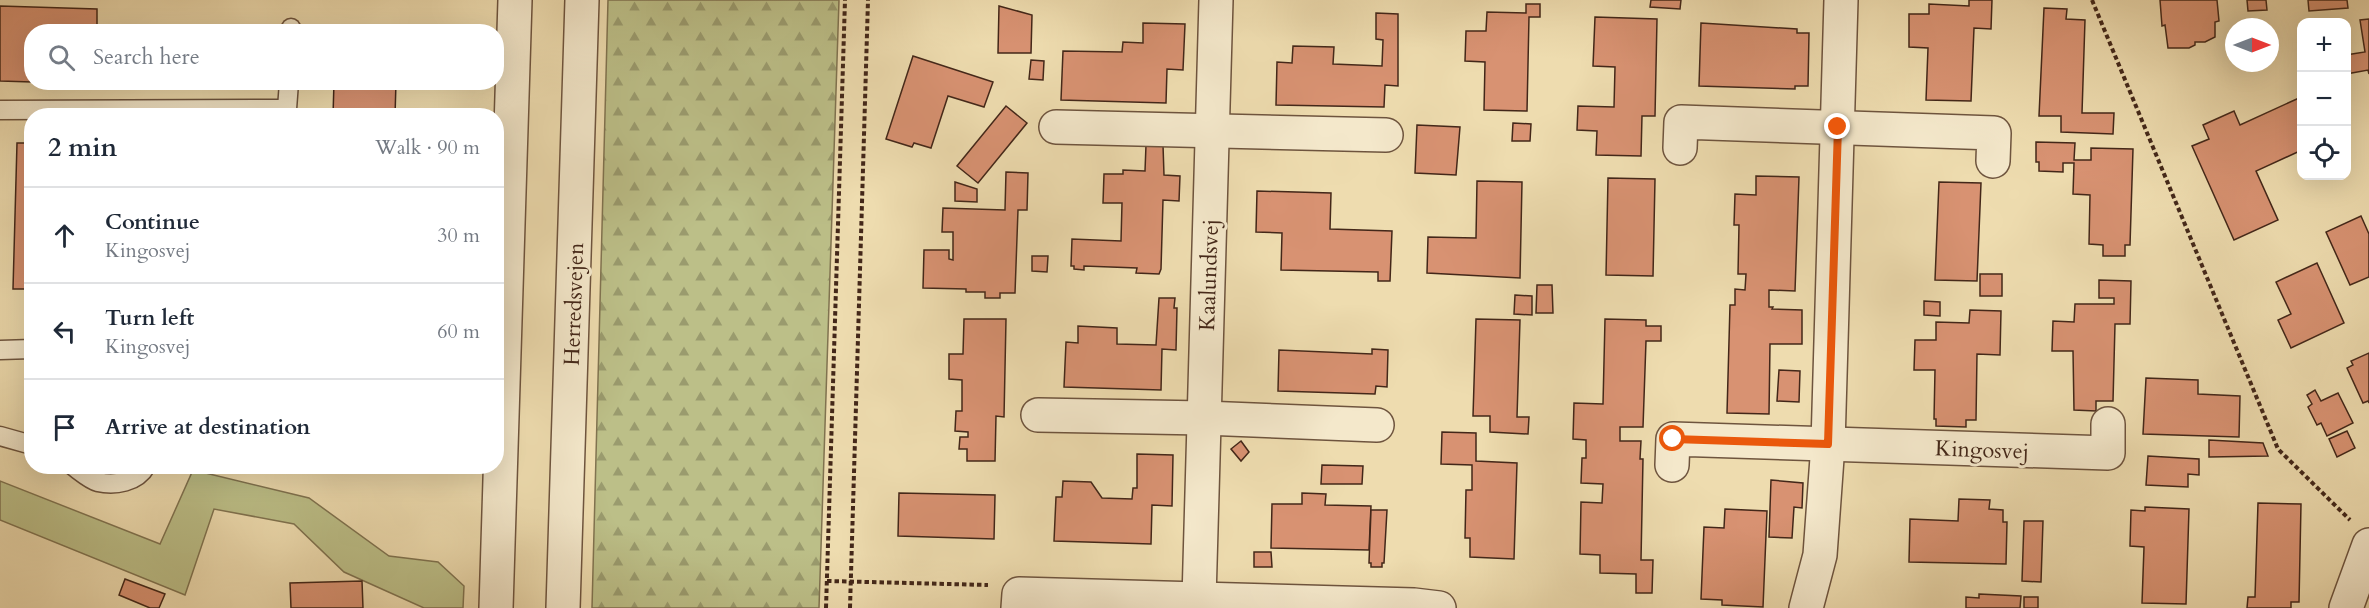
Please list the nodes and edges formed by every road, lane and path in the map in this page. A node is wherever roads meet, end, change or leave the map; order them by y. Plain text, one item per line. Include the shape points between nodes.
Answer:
1 (515, 0) edge
2 (582, 0) edge
3 (845, 0) edge
4 (868, 0) edge
5 (1216, 0) edge
6 (1841, 0) edge
7 (2092, 0) edge
8 (289, 90) edge
9 (288, 108) edge
10 (0, 110) edge
11 (24, 110) edge
12 (1056, 127) dead end
13 (1838, 127) junction
14 (1212, 132) junction
15 (1386, 135) dead end
16 (1680, 148) dead end
17 (1992, 161) dead end
18 (24, 349) edge
19 (0, 350) edge
20 (504, 352) edge
21 (1038, 415) dead end
22 (1204, 418) junction
23 (2108, 424) dead end
24 (1377, 425) dead end
25 (0, 436) edge
26 (24, 443) edge
27 (1828, 444) junction
28 (1672, 465) dead end
29 (85, 474) edge
30 (139, 474) edge
31 (500, 474) edge
32 (2361, 534) edge
33 (827, 581) junction
34 (850, 582) junction
35 (1199, 599) junction
36 (1019, 601) edge
37 (496, 608) edge
38 (563, 608) edge
39 (826, 608) edge
40 (850, 608) edge
41 (1439, 608) edge
42 (1806, 608) edge
43 (2346, 608) edge

1 - 20 street
2 - 38 street, Herredsvejen
3 - 33 path
4 - 34 path
5 - 14 street, Kaalundsvej
6 - 13 street
7 - 32 path via 2278,449
8 - 9 lane
10 - 11 lane
12 - 14 street
13 - 16 street via 1681,122
13 - 17 street via 1994,133
13 - 27 street
14 - 15 street
14 - 22 street, Kaalundsvej
18 - 19 lane
21 - 22 street
22 - 24 street
22 - 35 street, Kaalundsvej
23 - 27 street, Kingosvej via 2108,453
25 - 26 lane
27 - 28 street, Kingosvej via 1673,439
27 - 42 street via 1820,555
29 - 30 lane via 97,482 127,483
31 - 37 street
32 - 43 street
33 - 34 path
33 - 39 path
34 - 36 path via 1004,586
34 - 40 path
35 - 36 street
35 - 41 street

